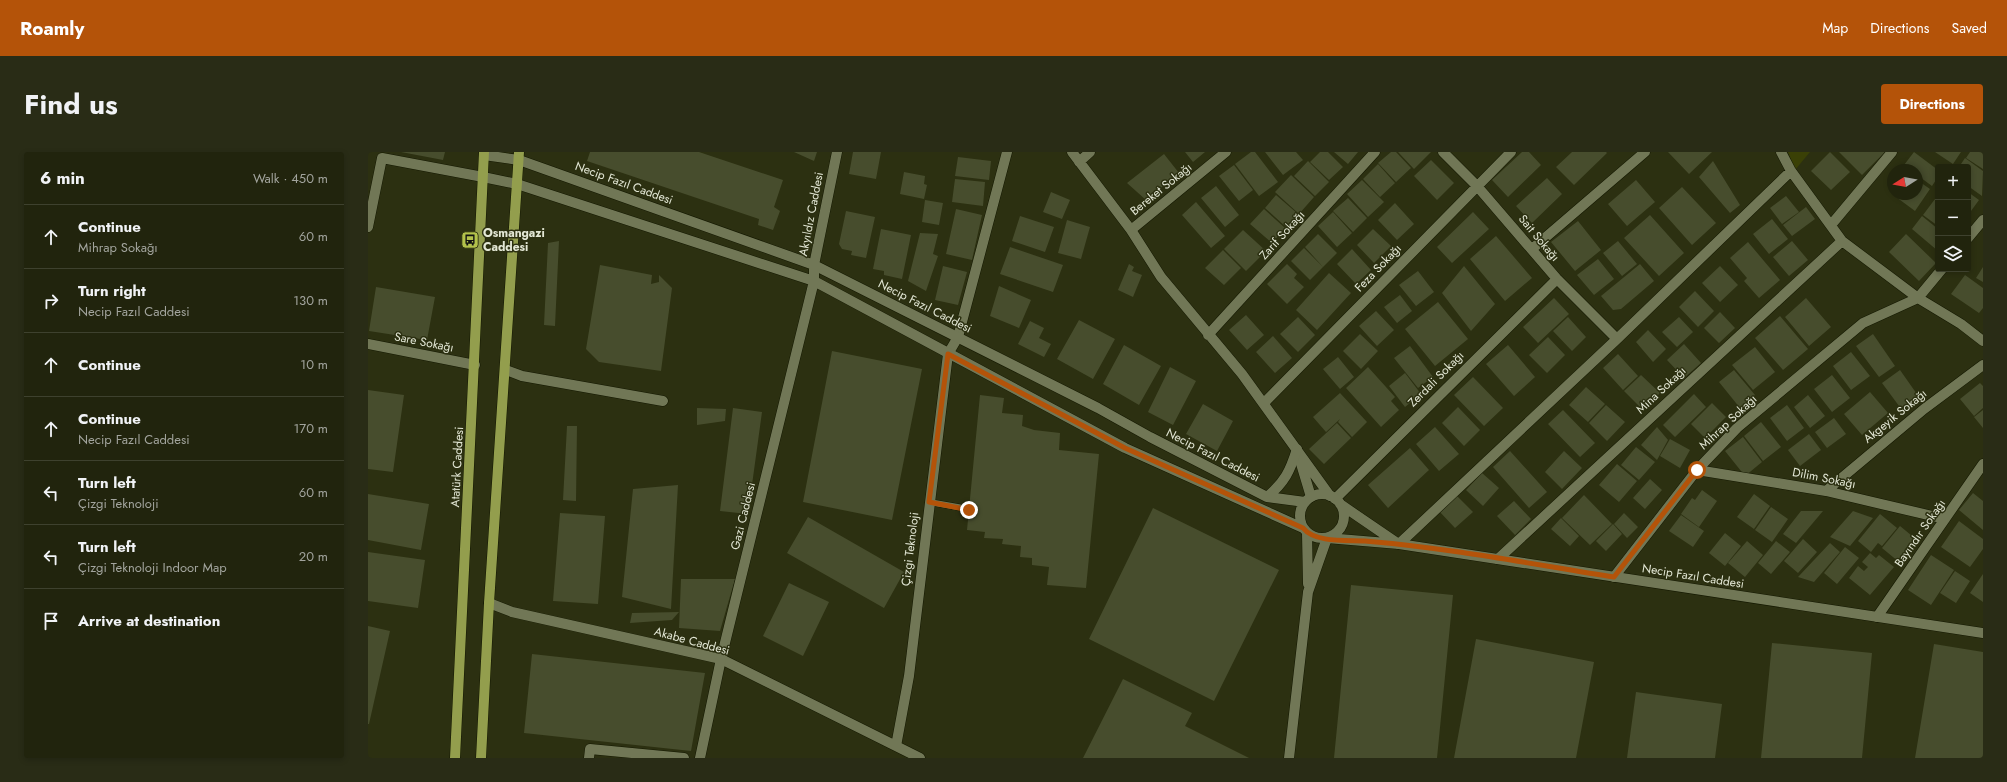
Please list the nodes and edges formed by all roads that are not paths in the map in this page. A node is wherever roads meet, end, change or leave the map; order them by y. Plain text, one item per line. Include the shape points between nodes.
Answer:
1 (837, 152) edge
2 (1007, 152) edge
3 (1072, 152) edge
4 (1090, 152) edge
5 (1226, 152) edge
6 (1375, 152) edge
7 (1443, 152) edge
8 (1511, 152) edge
9 (1645, 152) edge
10 (1781, 152) edge
11 (1892, 152) edge
12 (484, 154) edge
13 (519, 156) edge
14 (1079, 162) junction
15 (1791, 171) junction
16 (483, 177) junction
17 (517, 184) junction
18 (1477, 186) junction
19 (1983, 220) edge
20 (1831, 225) junction
21 (368, 227) edge
22 (1131, 230) junction
23 (1970, 236) edge
24 (1842, 241) junction
25 (1532, 249) junction
26 (814, 265) junction
27 (1940, 272) edge
28 (1557, 279) junction
29 (814, 281) junction
30 (1918, 298) junction
31 (1208, 335) junction
32 (958, 337) junction
33 (1618, 339) junction
34 (1983, 342) edge
35 (368, 344) edge
36 (948, 354) junction
37 (1983, 364) edge
38 (475, 365) junction
39 (506, 370) junction
40 (663, 401) dead end
41 (1264, 403) junction
42 (1296, 450) junction
43 (1983, 464) edge
44 (1697, 470) junction
45 (1826, 491) junction
46 (1267, 497) junction
47 (1308, 500) junction
48 (1335, 500) junction
49 (929, 502) junction
50 (969, 510) dead end
51 (1945, 519) junction
52 (1305, 530) junction
53 (1327, 538) junction
54 (1399, 544) junction
55 (1498, 559) junction
56 (1614, 577) junction
57 (1308, 592) junction
58 (489, 603) junction
59 (1877, 617) junction
60 (1983, 633) edge
61 (721, 659) junction
62 (896, 746) junction
63 (455, 758) edge
64 (481, 758) edge
65 (589, 758) edge
66 (684, 758) edge
67 (700, 758) edge
68 (920, 758) edge
69 (1289, 758) edge

1 - 26 street, Akyıldız Caddesi
2 - 32 street
3 - 14 street
4 - 14 street
5 - 22 street, Bereket Sokağı
6 - 31 street, Zarif Sokağı
7 - 18 street, Sait Sokağı
8 - 18 street, Feza Sokağı
9 - 25 street
10 - 15 street
11 - 20 street
12 - 13 street, Atatürk Caddesi
12 - 16 main road, Atatürk Caddesi
13 - 17 main road
13 - 26 street, Necip Fazıl Caddesi
14 - 22 street
15 - 20 street
15 - 33 street
16 - 17 street
16 - 21 street via 382,158
16 - 38 main road, Atatürk Caddesi
17 - 29 street
17 - 39 main road
18 - 25 street, Sait Sokağı
18 - 41 street, Feza Sokağı
19 - 23 street
20 - 24 street
22 - 31 street via 1161,277
24 - 30 street
24 - 55 street, Mina Sokağı
25 - 28 street, Sait Sokağı
26 - 29 street, Akyıldız Caddesi
26 - 32 street, Necip Fazıl Caddesi
27 - 30 street
28 - 33 street, Sait Sokağı
28 - 48 street, Zerdali Sokağı
29 - 36 street
29 - 61 street, Gazi Caddesi
30 - 34 street via 1961,324
30 - 44 street, Mihrap Sokağı via 1863,323 1737,428
31 - 41 street
32 - 36 street
32 - 46 street, Necip Fazıl Caddesi
33 - 54 street
35 - 38 street, Sare Sokağı
36 - 49 street, Çizgi Teknoloji
36 - 52 street via 1125,448
37 - 45 street, Akgeyik Sokağı via 1924,409
38 - 63 main road, Atatürk Caddesi
39 - 40 street via 522,376
39 - 58 main road
41 - 42 street
42 - 46 street via 1289,473 1278,488
42 - 47 street
42 - 48 street
43 - 51 street, Bayındır Sokağı
44 - 45 street, Dilim Sokağı
44 - 56 street, Mihrap Sokağı
45 - 51 street, Dilim Sokağı
46 - 47 street, Necip Fazıl Caddesi
47 - 48 street via 1317,495
47 - 52 street via 1300,514
48 - 53 street via 1344,518 1334,535
48 - 54 street
49 - 50 lane
49 - 62 street, Çizgi Teknoloji via 909,676
51 - 59 street, Bayındır Sokağı
52 - 53 street via 1320,539
52 - 57 street
53 - 54 street, Necip Fazıl Caddesi
53 - 57 street
54 - 55 street, Necip Fazıl Caddesi
55 - 56 street, Necip Fazıl Caddesi
56 - 59 street, Necip Fazıl Caddesi
57 - 69 street
58 - 61 street, Akabe Caddesi via 512,612
58 - 64 main road
59 - 60 street, Necip Fazıl Caddesi
61 - 62 street, Akabe Caddesi
61 - 67 street, Gazi Caddesi
62 - 68 street, Akabe Caddesi
65 - 66 street via 590,749

